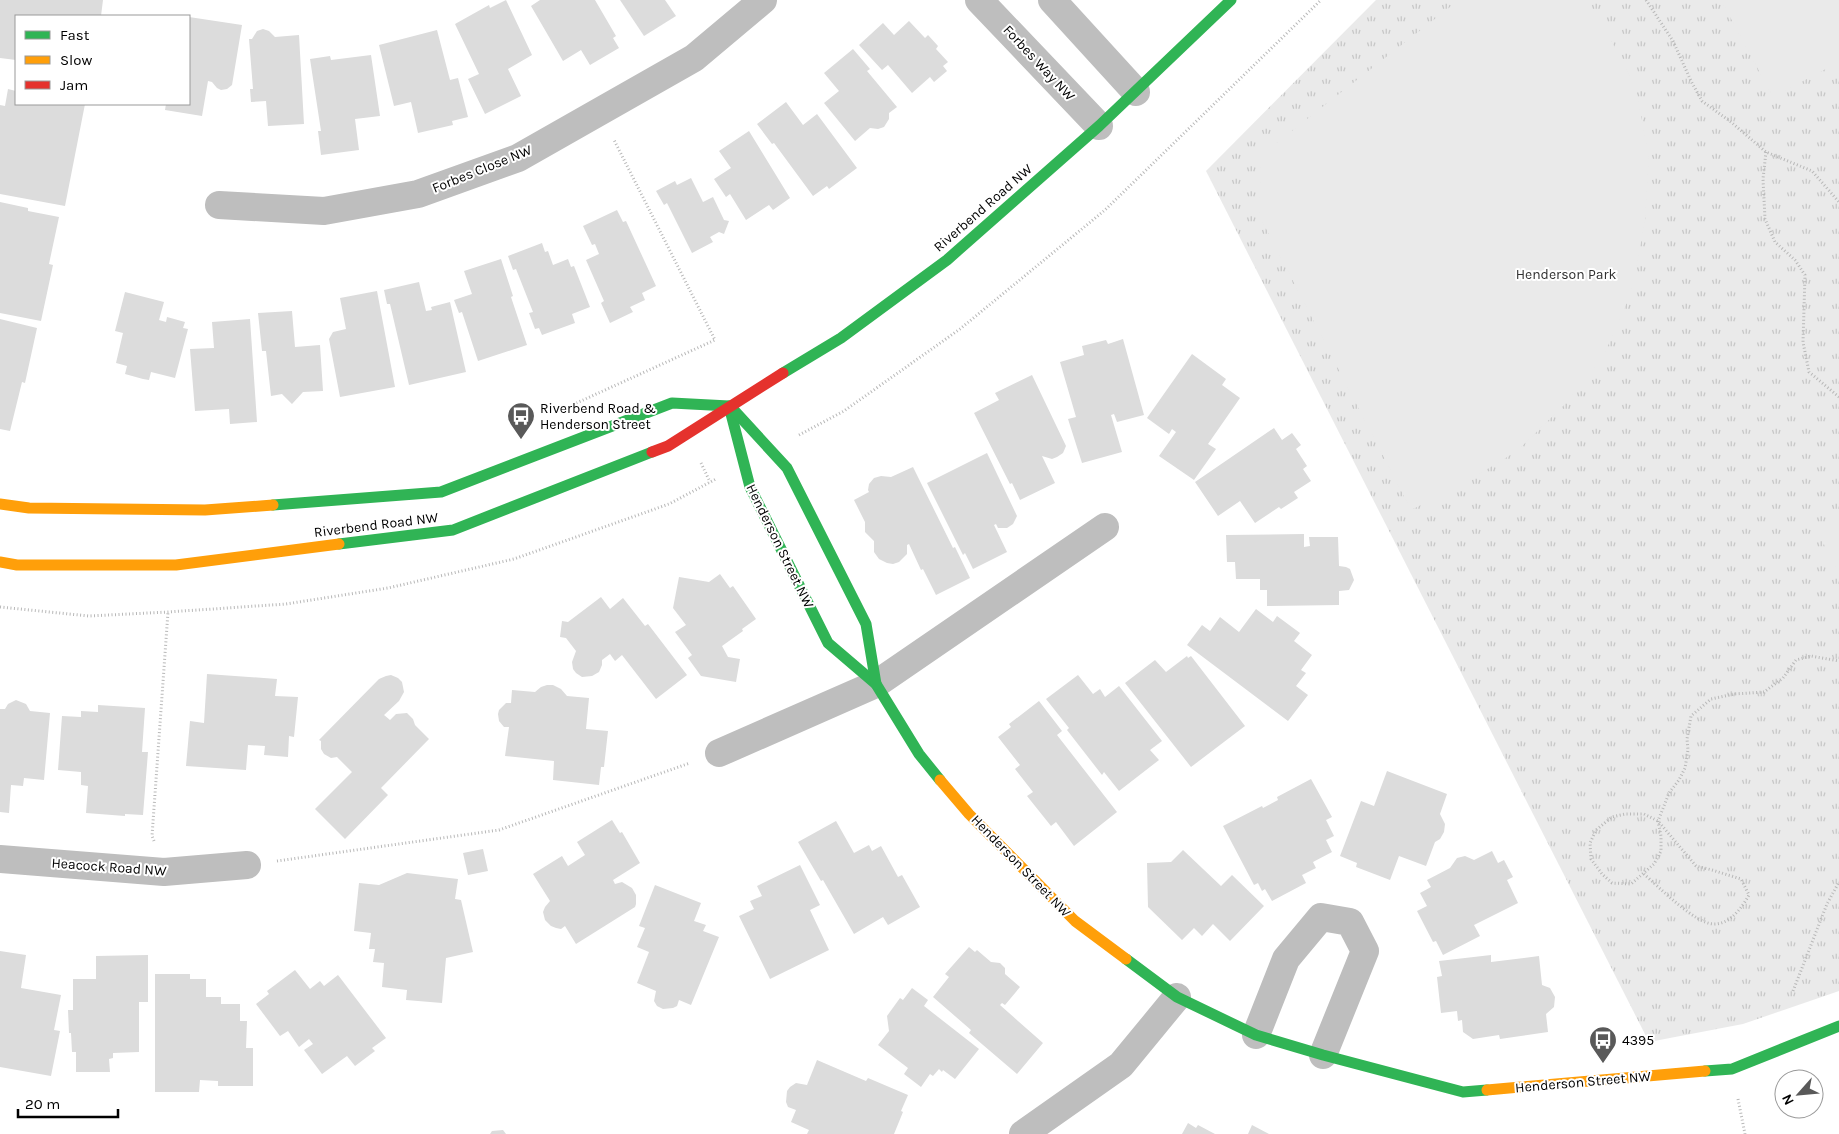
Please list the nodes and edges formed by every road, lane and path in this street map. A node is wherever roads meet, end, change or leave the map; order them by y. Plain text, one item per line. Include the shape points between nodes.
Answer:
1 (763, 0) edge
2 (979, 0) edge
3 (1052, 0) edge
4 (1231, 0) edge
5 (1646, 0) edge
6 (1136, 92) junction
7 (600, 113) junction
8 (1098, 126) junction
9 (1766, 152) junction
10 (1839, 202) edge
11 (219, 205) dead end
12 (1839, 397) edge
13 (729, 406) junction
14 (565, 408) dead end
15 (0, 504) edge
16 (1105, 527) dead end
17 (0, 562) edge
18 (168, 612) dead end
19 (1839, 661) edge
20 (876, 684) junction
21 (719, 753) joint
22 (1658, 821) junction
23 (0, 859) edge
24 (247, 865) joint
25 (164, 872) junction
26 (1644, 874) junction
27 (1839, 882) edge
28 (1793, 991) dead end
29 (1177, 997) junction
30 (1839, 1026) edge
31 (1256, 1035) junction
32 (1323, 1055) junction
33 (1023, 1134) edge

1 - 7 street, Forbes Close NW via 694,58
2 - 8 street, Forbes Way NW
3 - 6 street
4 - 6 main road, Riverbend Road NW
5 - 9 path via 1673,42 1702,101
6 - 8 main road, Riverbend Road NW
7 - 11 street, Forbes Close NW via 518,158 418,194 324,211
7 - 14 path via 715,340
8 - 13 main road, Riverbend Road NW via 947,260 841,338
9 - 10 path via 1812,171
9 - 12 path via 1763,179 1765,219 1775,242 1805,274 1803,342 1809,372
13 - 15 main road, Riverbend Road NW via 672,403 441,492 205,510 29,508
13 - 17 main road, Riverbend Road NW via 668,446 453,530 176,565 17,565
13 - 20 main road, Henderson Street NW via 787,468 866,624
13 - 20 main road, Henderson Street NW via 750,487 828,643
16 - 20 street
18 - 25 path via 152,836
19 - 22 path via 1811,656 1796,660 1783,678 1764,692 1711,698 1691,716 1685,768 1669,793
20 - 21 street
20 - 29 main road, Henderson Street NW via 919,754 969,814 1075,921
21 - 24 path via 499,830
22 - 26 path via 1661,851
22 - 26 path via 1644,814 1612,817 1596,830 1590,843 1591,859 1612,884 1631,884
22 - 26 path via 1696,866 1741,880 1749,895 1742,908 1730,919 1714,924 1701,920 1682,907
23 - 25 street, Heacock Road NW
24 - 25 street, Heacock Road NW
27 - 28 path via 1827,904
29 - 31 main road, Henderson Street NW
29 - 33 street via 1121,1066
30 - 32 main road, Henderson Street NW via 1732,1069 1463,1092
31 - 32 main road, Henderson Street NW
31 - 32 street via 1286,959 1321,916 1350,922 1365,951

